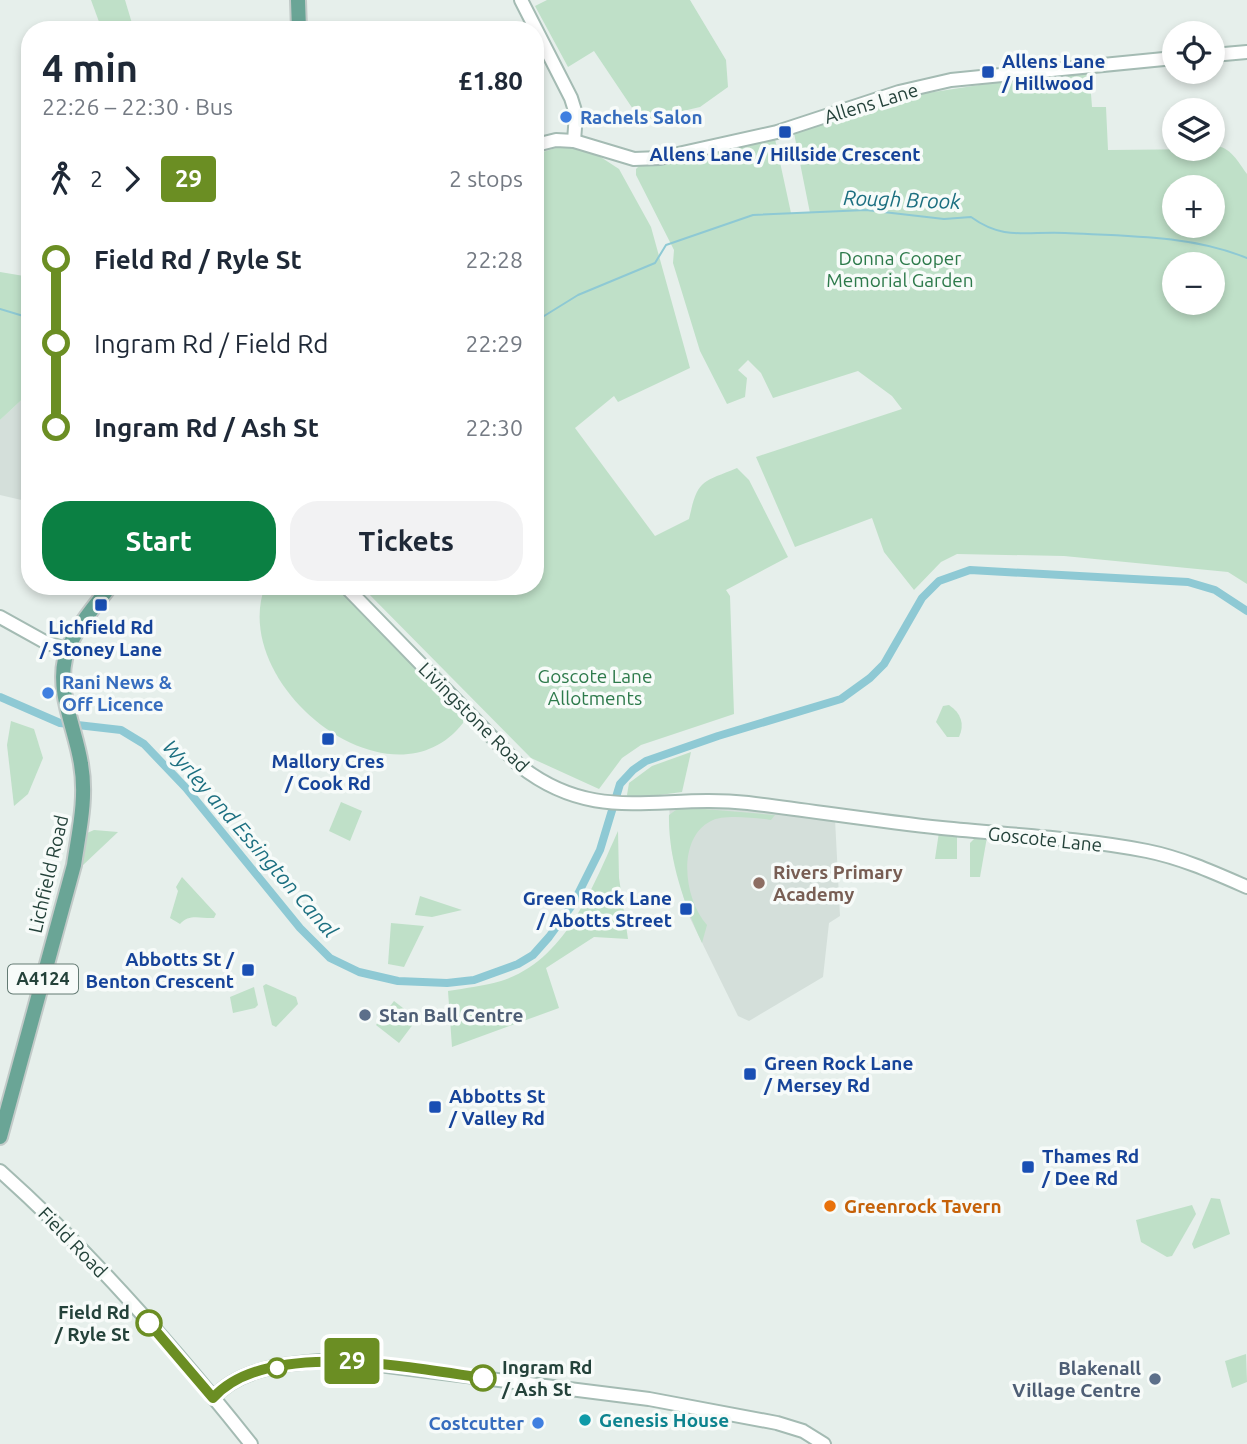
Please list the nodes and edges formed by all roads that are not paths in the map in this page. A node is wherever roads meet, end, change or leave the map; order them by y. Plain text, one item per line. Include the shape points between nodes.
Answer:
1 (298, 0) edge
2 (521, 0) edge
3 (299, 21) edge
4 (532, 21) edge
5 (544, 45) edge
6 (1247, 52) edge
7 (1225, 54) edge
8 (1162, 59) edge
9 (574, 141) junction
10 (544, 143) edge
11 (104, 595) edge
12 (354, 595) edge
13 (0, 617) edge
14 (68, 650) junction
15 (837, 816) joint
16 (1247, 887) edge
17 (0, 1137) edge
18 (0, 1171) edge
19 (213, 1398) junction
20 (251, 1444) edge
21 (824, 1444) edge

1 - 3 main road
2 - 4 street
5 - 9 street via 571,98 576,114
6 - 7 street
8 - 9 street, Allens Lane via 951,80 777,132 660,158 634,159
9 - 10 street
11 - 14 main road, Lichfield Road / A4124
12 - 15 street, Livingstone Road via 520,766 555,790 598,803 719,801
13 - 14 street
14 - 17 main road, Lichfield Road / A4124 via 64,684 84,789 74,865
15 - 16 street, Goscote Lane via 1147,851
18 - 19 street, Field Road via 73,1240
19 - 20 street, Field Road
19 - 21 street via 236,1381 262,1371 339,1360 660,1401 777,1423

